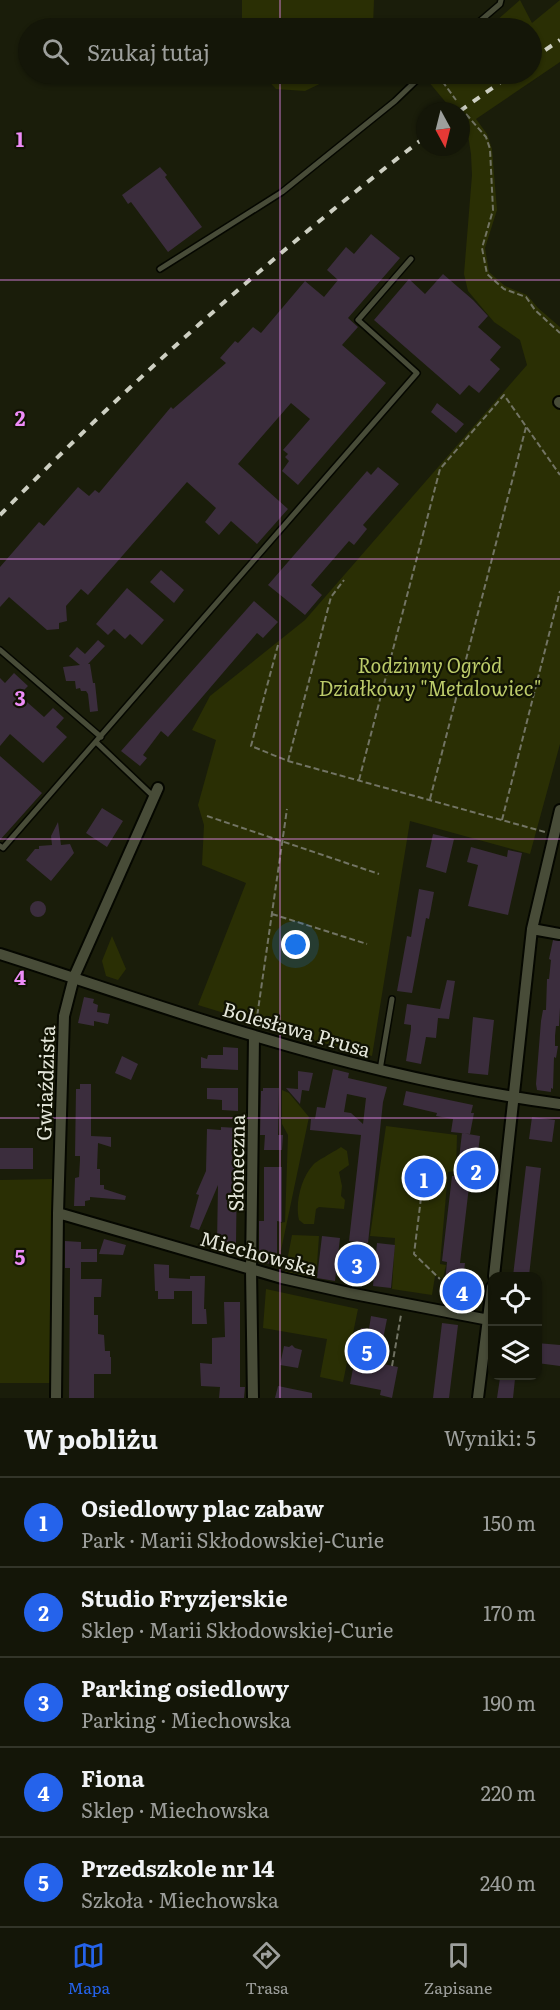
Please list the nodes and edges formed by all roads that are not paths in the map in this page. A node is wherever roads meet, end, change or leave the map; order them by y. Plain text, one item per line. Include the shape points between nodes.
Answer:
1 (501, 0) edge
2 (484, 18) edge
3 (413, 84) edge
4 (411, 259) dead end
5 (160, 269) dead end
6 (0, 650) edge
7 (101, 736) junction
8 (96, 742) junction
9 (156, 793) joint
10 (560, 810) edge
11 (0, 846) edge
12 (555, 850) edge
13 (532, 929) junction
14 (560, 934) edge
15 (0, 954) edge
16 (74, 977) junction
17 (392, 999) dead end
18 (254, 1036) junction
19 (380, 1070) junction
20 (514, 1098) junction
21 (560, 1104) edge
22 (58, 1213) junction
23 (251, 1270) junction
24 (494, 1272) edge
25 (488, 1320) edge
26 (488, 1326) edge
27 (56, 1398) edge
28 (253, 1398) edge
29 (478, 1398) edge

1 - 2 lane
3 - 5 lane via 282,192
4 - 7 lane via 358,320 417,373
6 - 7 lane
7 - 8 lane
8 - 9 lane
8 - 11 lane via 3,848
9 - 16 street, Gwiaździsta
10 - 12 street
12 - 13 street
13 - 14 street
13 - 20 street
15 - 16 street, Bolesława Prusa
16 - 18 street, Bolesława Prusa
16 - 22 street, Gwiaździsta via 64,1016
17 - 19 lane
18 - 19 street, Bolesława Prusa
18 - 23 street, Słoneczna
19 - 20 street, Bolesława Prusa
20 - 21 street, Bolesława Prusa
20 - 24 street
22 - 23 street, Miechowska
22 - 27 street, Gwiaździsta
23 - 25 street, Miechowska
23 - 28 street, Słoneczna
26 - 29 street

